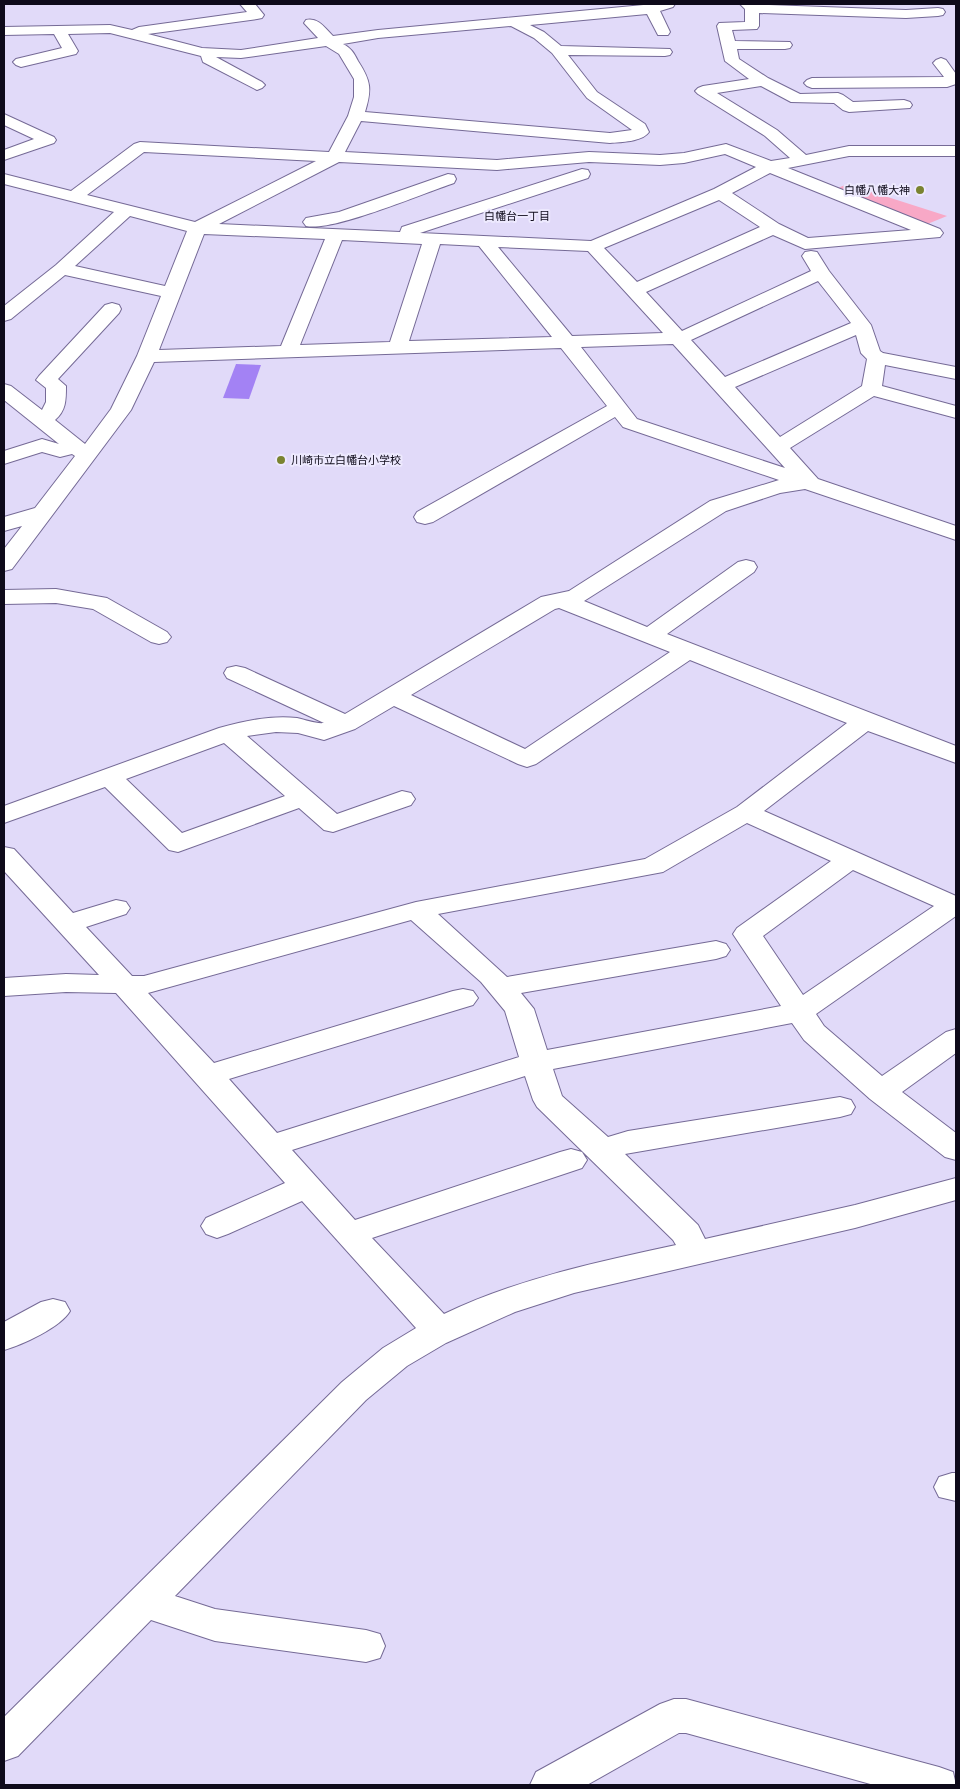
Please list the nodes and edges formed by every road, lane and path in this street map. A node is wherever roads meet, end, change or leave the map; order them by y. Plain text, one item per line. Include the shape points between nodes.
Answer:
1 (247, 4) edge
2 (668, 4) edge
3 (912, 4) edge
4 (749, 6) edge
5 (652, 9) junction
6 (947, 14) edge
7 (511, 21) junction
8 (311, 23) dead end
9 (4, 31) edge
10 (59, 31) junction
11 (663, 32) dead end
12 (128, 33) junction
13 (243, 41) dead end
14 (330, 42) junction
15 (728, 45) junction
16 (785, 45) dead end
17 (557, 50) junction
18 (345, 51) junction
19 (257, 52) junction
20 (665, 52) dead end
21 (208, 53) junction
22 (21, 62) dead end
23 (765, 63) dead end
24 (940, 63) dead end
25 (736, 64) junction
26 (232, 70) junction
27 (765, 82) junction
28 (257, 85) dead end
29 (703, 91) junction
30 (687, 93) dead end
31 (904, 105) dead end
32 (356, 116) junction
33 (4, 118) edge
34 (956, 151) edge
35 (4, 155) edge
36 (334, 158) junction
37 (801, 159) junction
38 (722, 161) dead end
39 (768, 167) junction
40 (582, 174) dead end
41 (4, 179) edge
42 (448, 179) dead end
43 (720, 193) junction
44 (75, 196) junction
45 (700, 201) junction
46 (127, 210) junction
47 (197, 228) junction
48 (773, 228) junction
49 (285, 231) junction
50 (336, 234) junction
51 (390, 237) junction
52 (432, 238) junction
53 (484, 241) junction
54 (805, 244) junction
55 (593, 246) junction
56 (821, 272) junction
57 (65, 273) junction
58 (635, 290) junction
59 (171, 293) junction
60 (112, 309) dead end
61 (4, 315) edge
62 (862, 326) junction
63 (4, 329) edge
64 (679, 338) junction
65 (565, 342) junction
66 (398, 347) junction
67 (288, 351) junction
68 (147, 356) junction
69 (876, 358) junction
70 (956, 372) edge
71 (722, 385) junction
72 (871, 389) junction
73 (8, 397) edge
74 (619, 407) junction
75 (956, 412) edge
76 (41, 420) junction
77 (57, 433) junction
78 (778, 447) junction
79 (4, 451) edge
80 (80, 451) junction
81 (4, 458) edge
82 (809, 482) junction
83 (43, 512) junction
84 (426, 516) dead end
85 (4, 524) edge
86 (956, 533) edge
87 (4, 564) edge
88 (746, 568) dead end
89 (4, 597) edge
90 (562, 601) junction
91 (650, 636) junction
92 (158, 637) dead end
93 (687, 650) junction
94 (236, 673) dead end
95 (393, 696) junction
96 (866, 721) junction
97 (346, 724) junction
98 (228, 733) junction
99 (956, 755) edge
100 (108, 776) junction
101 (303, 798) junction
102 (402, 800) dead end
103 (746, 812) junction
104 (4, 814) edge
105 (4, 855) edge
106 (850, 860) junction
107 (955, 905) edge
108 (116, 908) dead end
109 (416, 910) junction
110 (67, 924) junction
111 (716, 950) dead end
112 (122, 984) junction
113 (4, 987) edge
114 (502, 987) junction
115 (463, 998) dead end
116 (799, 1012) junction
117 (956, 1039) edge
118 (537, 1062) junction
119 (208, 1075) junction
120 (881, 1092) junction
121 (840, 1106) dead end
122 (270, 1146) junction
123 (956, 1148) edge
124 (602, 1150) junction
125 (571, 1160) dead end
126 (307, 1186) junction
127 (956, 1189) edge
128 (217, 1226) dead end
129 (349, 1234) junction
130 (696, 1252) junction
131 (52, 1311) dead end
132 (439, 1331) junction
133 (4, 1337) edge
134 (145, 1602) junction
135 (366, 1646) dead end
136 (4, 1743) edge
137 (550, 1785) edge
138 (939, 1785) edge

1 - 12 street via 257,15
2 - 5 street
3 - 6 street
4 - 6 street
4 - 15 street via 752,26 724,26
5 - 7 street
5 - 11 street
7 - 14 street
7 - 17 street via 534,31
8 - 14 street
9 - 10 street
10 - 12 street via 110,29
10 - 22 street via 71,51
12 - 21 street
13 - 19 street
14 - 18 street
14 - 19 street
15 - 16 street
15 - 25 street via 732,61
17 - 20 street
17 - 32 street via 592,95 639,127 641,132 610,138
18 - 26 street
18 - 32 street via 362,79 362,97
19 - 21 street
21 - 26 street via 208,59
23 - 25 street
24 - 27 street via 953,80 925,88
25 - 27 street
26 - 28 street
27 - 29 street
27 - 31 street via 797,99 838,98 849,107
29 - 30 street
29 - 37 street via 771,133
32 - 36 street
33 - 35 street via 48,140
34 - 37 street via 849,151
36 - 39 street via 497,165 589,157 660,160 726,150
36 - 44 street via 140,147
36 - 47 street
37 - 39 street
38 - 45 street via 740,168 740,171 701,193
39 - 43 street
39 - 54 street via 942,234
40 - 51 street
41 - 44 street
42 - 49 street via 342,218 299,224
43 - 45 street
43 - 48 street
44 - 46 street
45 - 55 street
46 - 47 street
46 - 57 street
47 - 49 street
47 - 59 street
48 - 54 street
48 - 58 street
49 - 50 street
50 - 51 street
50 - 67 street
51 - 52 street
52 - 53 street
52 - 66 street
53 - 55 street
53 - 65 street
54 - 56 street
55 - 58 street
56 - 62 street
56 - 64 street
57 - 59 street
57 - 61 street
57 - 63 street
58 - 64 street
59 - 68 street
60 - 76 street via 46,380 56,386 56,407
62 - 69 street via 871,353
62 - 71 street
64 - 65 street
64 - 71 street
65 - 66 street
65 - 74 street
66 - 67 street
67 - 68 street
68 - 80 street via 121,410
69 - 70 street
69 - 72 street
71 - 78 street
72 - 75 street
72 - 78 street
73 - 76 street
74 - 82 street via 630,423
74 - 84 street
76 - 77 street
77 - 79 street
77 - 80 street
78 - 82 street
80 - 81 street via 60,451 42,445
80 - 83 street
82 - 86 street
82 - 90 street via 778,487 718,506 589,590
83 - 85 street
83 - 87 street
88 - 91 street
89 - 92 street via 56,596 100,603
90 - 91 street
90 - 95 street via 549,602
91 - 93 street
93 - 95 street via 526,759
93 - 96 street
94 - 97 street
95 - 97 street
96 - 99 street
96 - 103 street
97 - 98 street via 324,732 276,725
98 - 100 street
98 - 101 street
100 - 101 street via 178,844
100 - 104 street
101 - 102 street via 333,824
103 - 106 street
103 - 109 street via 653,866
105 - 110 street
106 - 107 street
106 - 116 street via 747,934
107 - 116 street
108 - 110 street
109 - 112 street via 144,984
109 - 114 street
110 - 112 street
111 - 114 street
112 - 113 street
112 - 119 street
114 - 118 street via 519,1009
115 - 119 street
116 - 118 street
116 - 120 street via 814,1033
117 - 120 street
118 - 122 street
118 - 124 street via 548,1100
119 - 122 street
120 - 123 street
121 - 124 street via 628,1142
122 - 126 street
124 - 130 street via 686,1233
125 - 129 street
126 - 128 street
126 - 129 street
127 - 130 street via 895,1208
129 - 132 street
130 - 132 street via 541,1289
131 - 133 street
132 - 134 street via 399,1354 354,1391
134 - 135 street via 216,1625
134 - 136 street
137 - 138 street via 674,1716 686,1716

